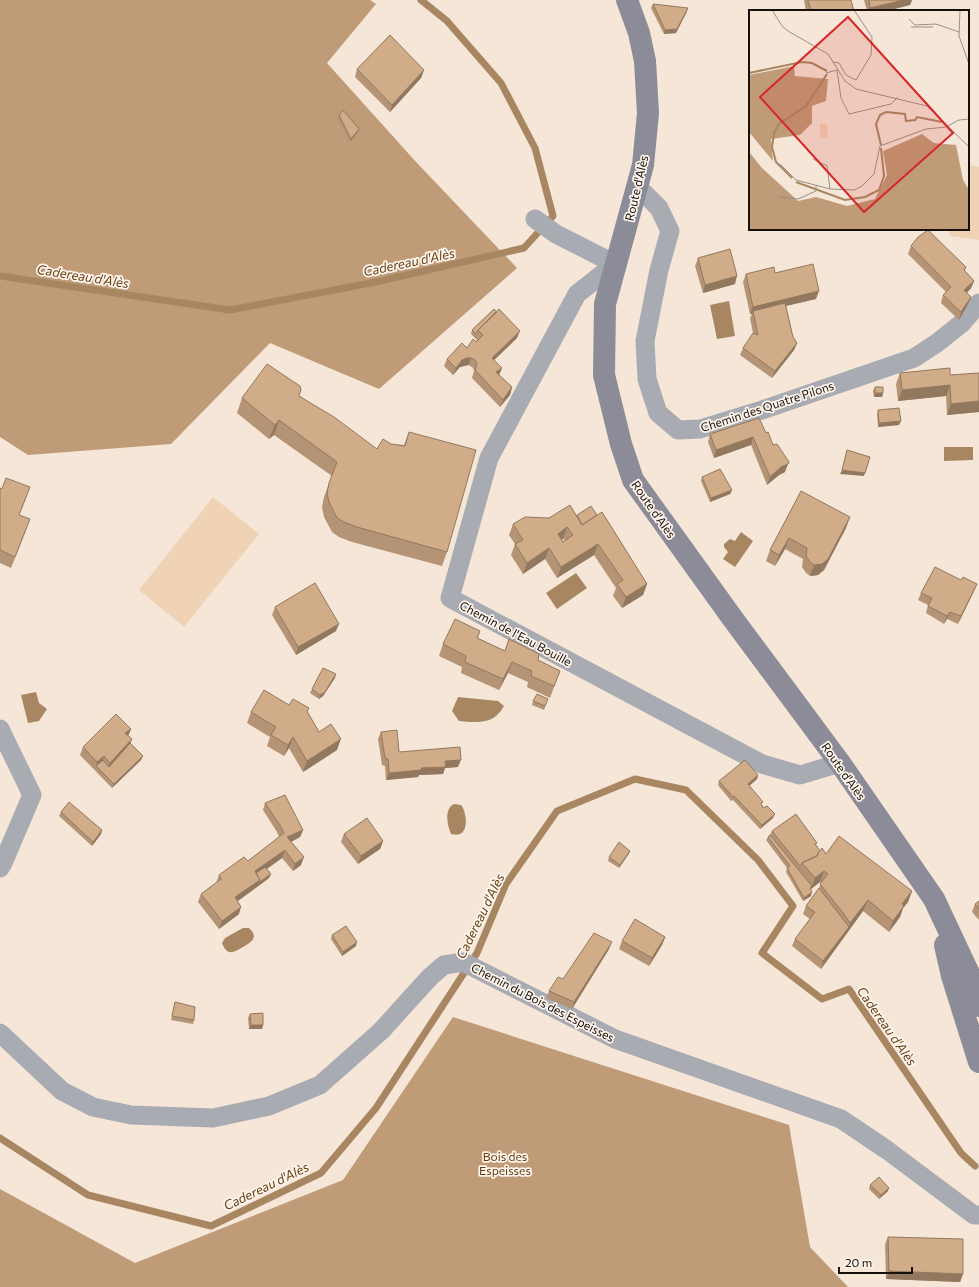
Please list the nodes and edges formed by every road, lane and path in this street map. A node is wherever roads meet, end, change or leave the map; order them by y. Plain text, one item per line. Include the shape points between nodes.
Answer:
1 (628, 0) edge
2 (638, 187) junction
3 (535, 219) dead end
4 (615, 264) junction
5 (979, 302) edge
6 (0, 728) edge
7 (840, 763) junction
8 (0, 868) edge
9 (934, 899) junction
10 (979, 1006) edge
11 (0, 1033) edge
12 (979, 1062) edge
13 (979, 1215) edge

1 - 2 main road, Route d'Alès via 645,61 648,113 644,165
2 - 4 main road, Route d'Alès
2 - 5 street, Chemin des Quatre Pilons via 659,208 670,231 659,270 645,341 647,379 658,413 678,430 700,429 914,358 962,323
3 - 4 street via 556,234
4 - 7 main road, Route d'Alès via 605,304 604,375 633,480
4 - 7 street, Chemin de l'Eau Bouille via 577,294 489,458 450,598 762,764 800,775
6 - 8 street via 32,795
7 - 9 main road, Route d'Alès
9 - 10 main road, Route d'Alès via 972,980
9 - 12 main road, Route d'Alès via 952,976
11 - 13 street, Chemin du Bois des Espeisses via 62,1090 93,1107 131,1116 213,1118 269,1106 320,1085 381,1031 430,977 444,965 463,962 615,1039 841,1119 974,1215

